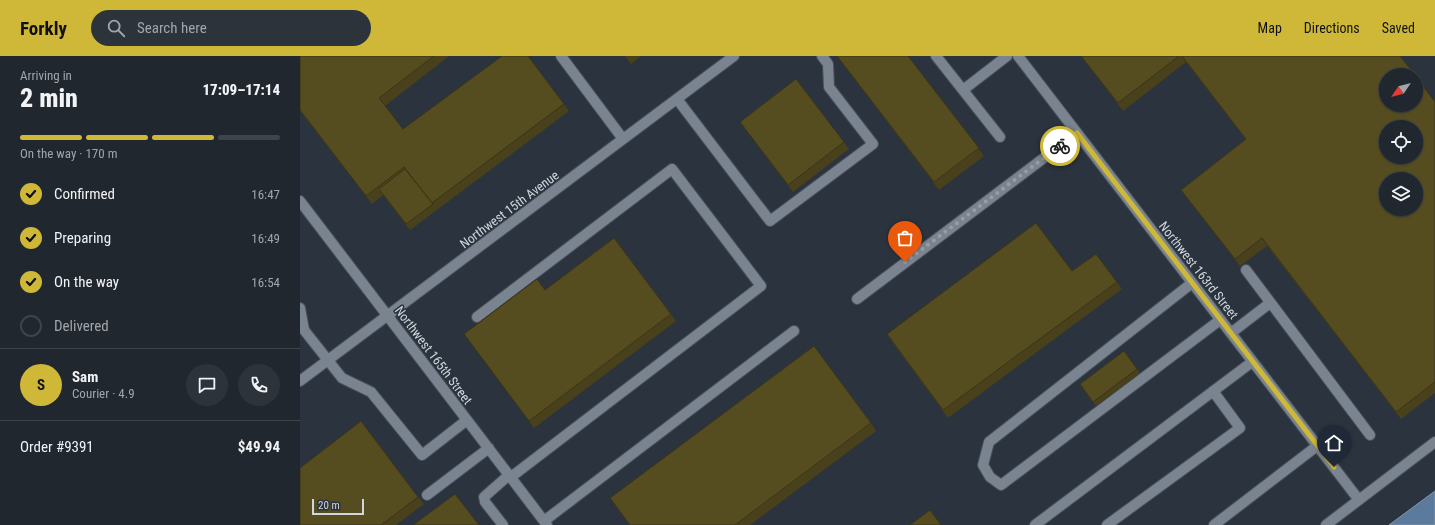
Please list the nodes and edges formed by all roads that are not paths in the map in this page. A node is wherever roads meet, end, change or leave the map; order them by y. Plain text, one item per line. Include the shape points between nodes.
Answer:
1 (561, 56) edge
2 (734, 56) edge
3 (822, 56) edge
4 (936, 56) edge
5 (1007, 56) edge
6 (1018, 56) edge
7 (963, 90) junction
8 (677, 99) junction
9 (1077, 133) junction
10 (1000, 137) dead end
11 (623, 139) junction
12 (300, 201) edge
13 (1246, 270) dead end
14 (1192, 283) junction
15 (857, 299) dead end
16 (1270, 303) junction
17 (300, 308) edge
18 (388, 316) junction
19 (477, 317) dead end
20 (1220, 320) junction
21 (794, 331) dead end
22 (1231, 333) junction
23 (328, 360) junction
24 (1252, 362) junction
25 (300, 381) edge
26 (1213, 391) junction
27 (467, 420) junction
28 (1370, 435) dead end
29 (1435, 442) edge
30 (1317, 446) junction
31 (489, 448) junction
32 (510, 476) junction
33 (427, 495) dead end
34 (1359, 500) junction
35 (546, 523) edge
36 (503, 525) edge
37 (1035, 525) edge
38 (1107, 525) edge
39 (1214, 525) edge
40 (1326, 525) edge

1 - 11 street
2 - 8 street, Northwest 15th Avenue
3 - 8 street via 828,64 829,87 873,144 770,221
4 - 7 street
5 - 7 street
6 - 9 street, Northwest 163rd Street
7 - 10 street
8 - 11 street, Northwest 15th Avenue
9 - 14 street, Northwest 163rd Street
9 - 15 street
11 - 18 street, Northwest 15th Avenue
12 - 18 street, Northwest 165th Street
13 - 16 street
14 - 20 street, Northwest 163rd Street
14 - 20 street via 989,442 983,465 990,477 1001,485
16 - 22 street
16 - 28 street
17 - 23 street via 304,330
18 - 23 street, Northwest 15th Avenue
18 - 27 street, Northwest 165th Street
19 - 32 street via 672,169 761,286
20 - 22 street, Northwest 163rd Street
21 - 35 street
22 - 24 street, Northwest 163rd Street
23 - 25 street, Northwest 15th Avenue
23 - 27 street via 342,378 371,392 422,455
24 - 26 street
24 - 30 street, Northwest 163rd Street
26 - 37 street
26 - 38 street via 1240,428
27 - 31 street, Northwest 165th Street
29 - 34 street
30 - 34 street, Northwest 163rd Street
30 - 39 street
31 - 32 street, Northwest 165th Street
31 - 33 street
32 - 35 street, Northwest 165th Street
32 - 36 street via 484,497
34 - 40 street

